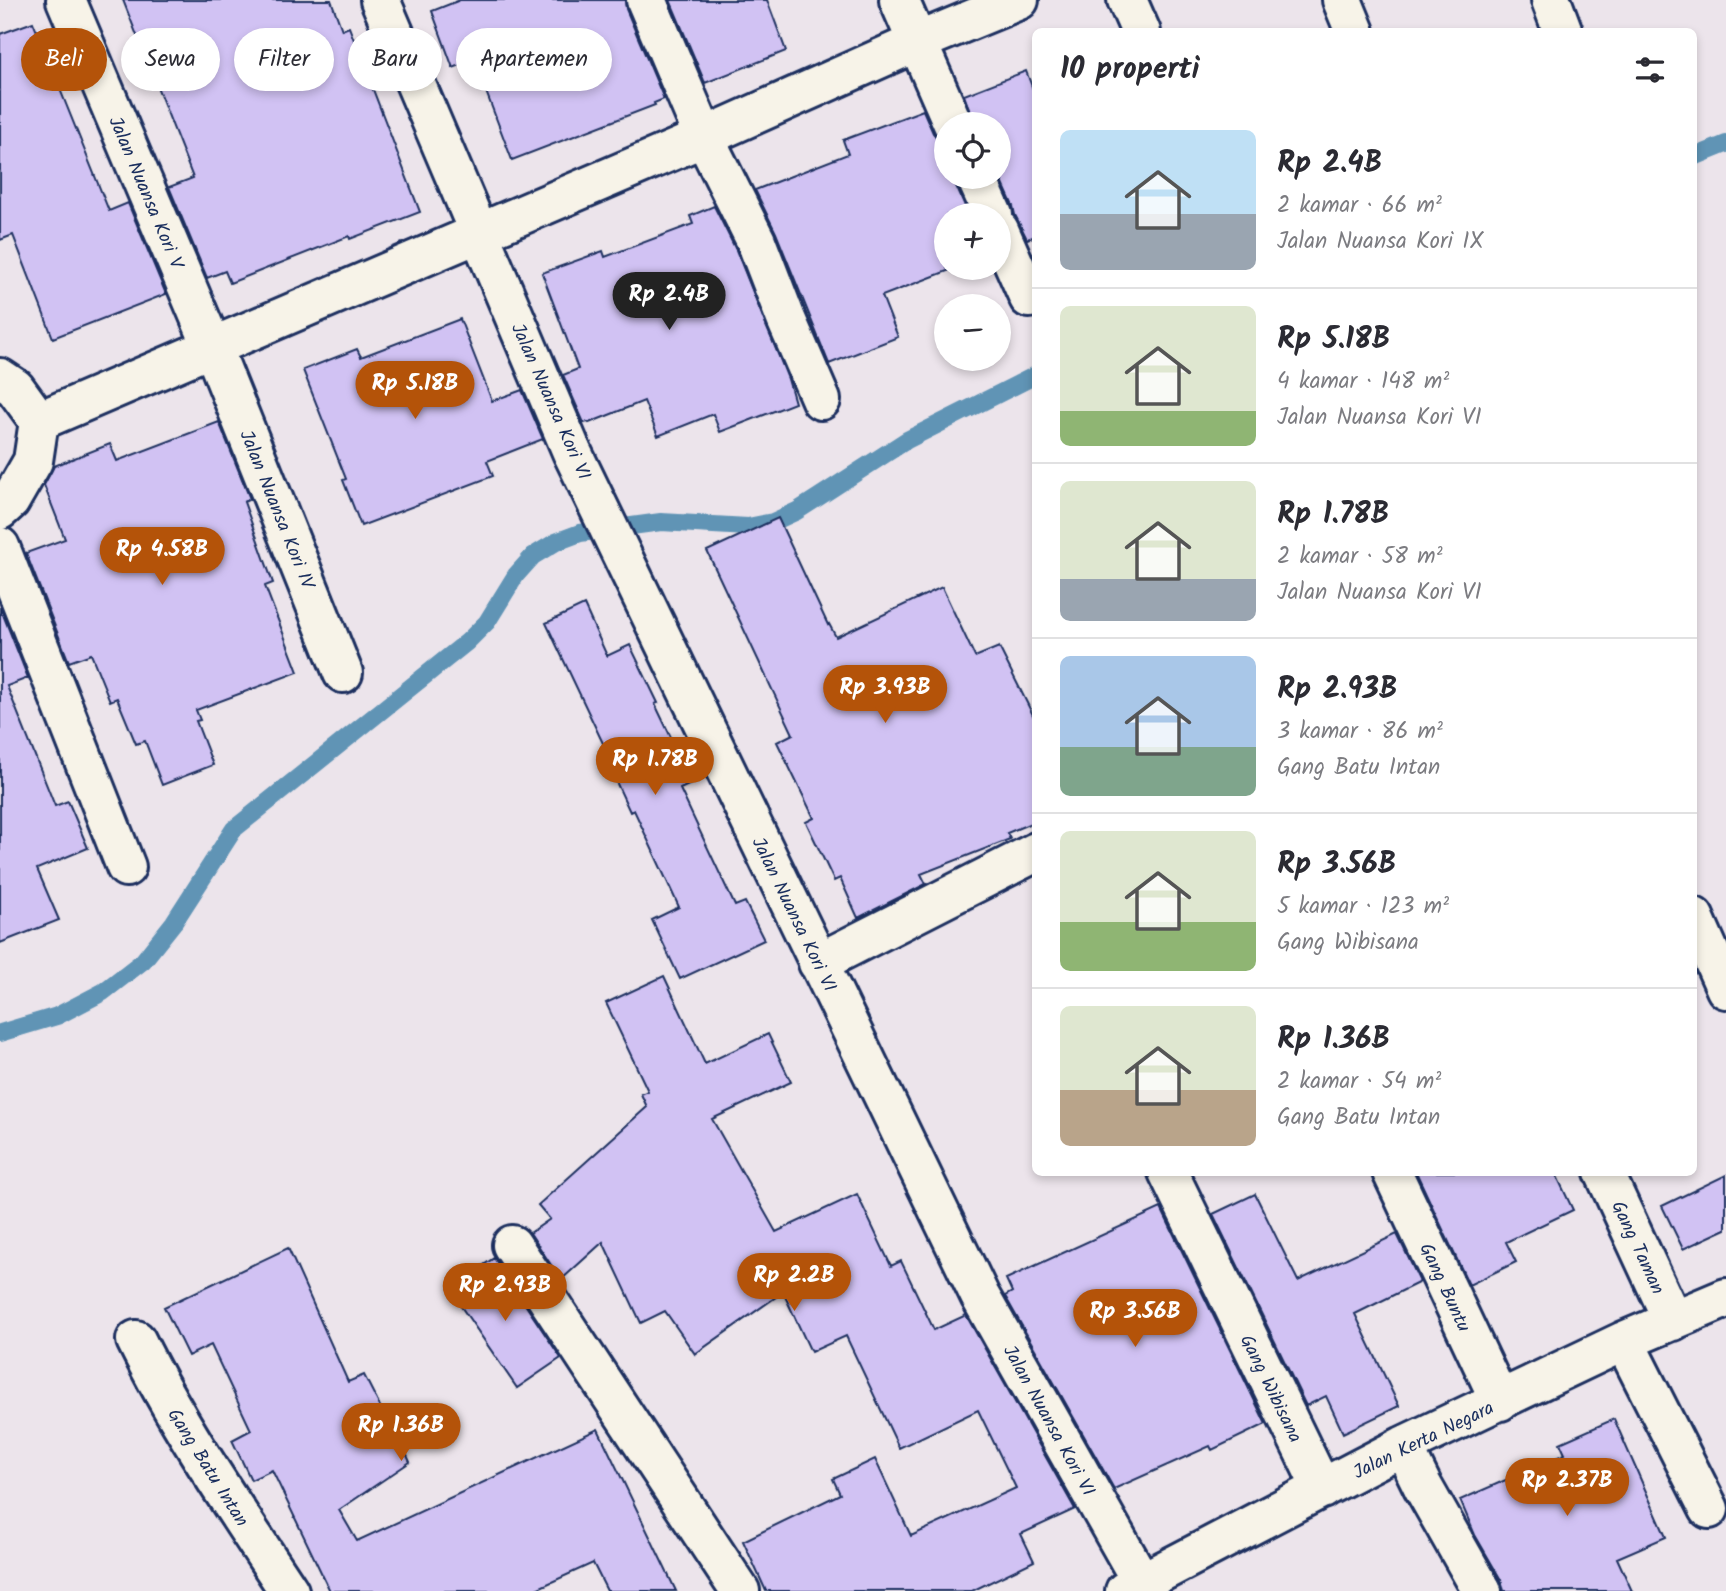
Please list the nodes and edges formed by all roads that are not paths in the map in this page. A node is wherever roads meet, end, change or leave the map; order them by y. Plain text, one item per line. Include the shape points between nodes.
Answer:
1 (66, 0) edge
2 (380, 0) edge
3 (646, 0) edge
4 (899, 0) edge
5 (1018, 0) edge
6 (1127, 0) edge
7 (1342, 0) edge
8 (1551, 0) edge
9 (1139, 28) edge
10 (1353, 28) edge
11 (1562, 28) edge
12 (917, 41) junction
13 (948, 112) edge
14 (704, 137) junction
15 (479, 232) junction
16 (1011, 257) edge
17 (1029, 298) dead end
18 (212, 346) junction
19 (0, 378) edge
20 (821, 400) dead end
21 (39, 421) junction
22 (0, 510) edge
23 (0, 547) edge
24 (343, 673) dead end
25 (1032, 854) edge
26 (127, 867) dead end
27 (1697, 924) edge
28 (818, 963) junction
29 (1726, 989) edge
30 (1170, 1176) edge
31 (1394, 1176) edge
32 (1606, 1176) edge
33 (512, 1245) dead end
34 (1726, 1298) edge
35 (1673, 1321) junction
36 (136, 1340) dead end
37 (1624, 1342) junction
38 (1500, 1401) junction
39 (1403, 1446) junction
40 (1322, 1489) junction
41 (1709, 1509) dead end
42 (1133, 1586) edge
43 (289, 1591) edge
44 (740, 1591) edge
45 (1482, 1591) edge

1 - 18 street, Jalan Nuansa Kori V
2 - 15 street, Jalan Nuansa Kori VI
3 - 14 street
4 - 12 street
5 - 12 street
6 - 9 street
7 - 10 street
8 - 11 street
12 - 13 street
12 - 14 street
14 - 15 street
14 - 20 street via 756,241
15 - 18 street
15 - 28 street, Jalan Nuansa Kori VI via 572,452
16 - 17 street
18 - 21 street
18 - 24 street, Jalan Nuansa Kori IV
19 - 21 street via 15,388
21 - 22 street via 33,461
23 - 26 street
25 - 28 street
27 - 29 street
28 - 42 street, Jalan Nuansa Kori VI via 980,1296
30 - 40 street, Gang Wibisana
31 - 38 street, Gang Buntu
32 - 35 street, Gang Taman
33 - 44 street
34 - 35 street, Jalan Kerta Negara
35 - 37 street, Jalan Kerta Negara
36 - 43 street, Gang Batu Intan via 167,1401
37 - 38 street, Jalan Kerta Negara
37 - 41 street
38 - 39 street, Jalan Kerta Negara
39 - 40 street, Jalan Kerta Negara
39 - 45 street
40 - 42 street, Jalan Kerta Negara

